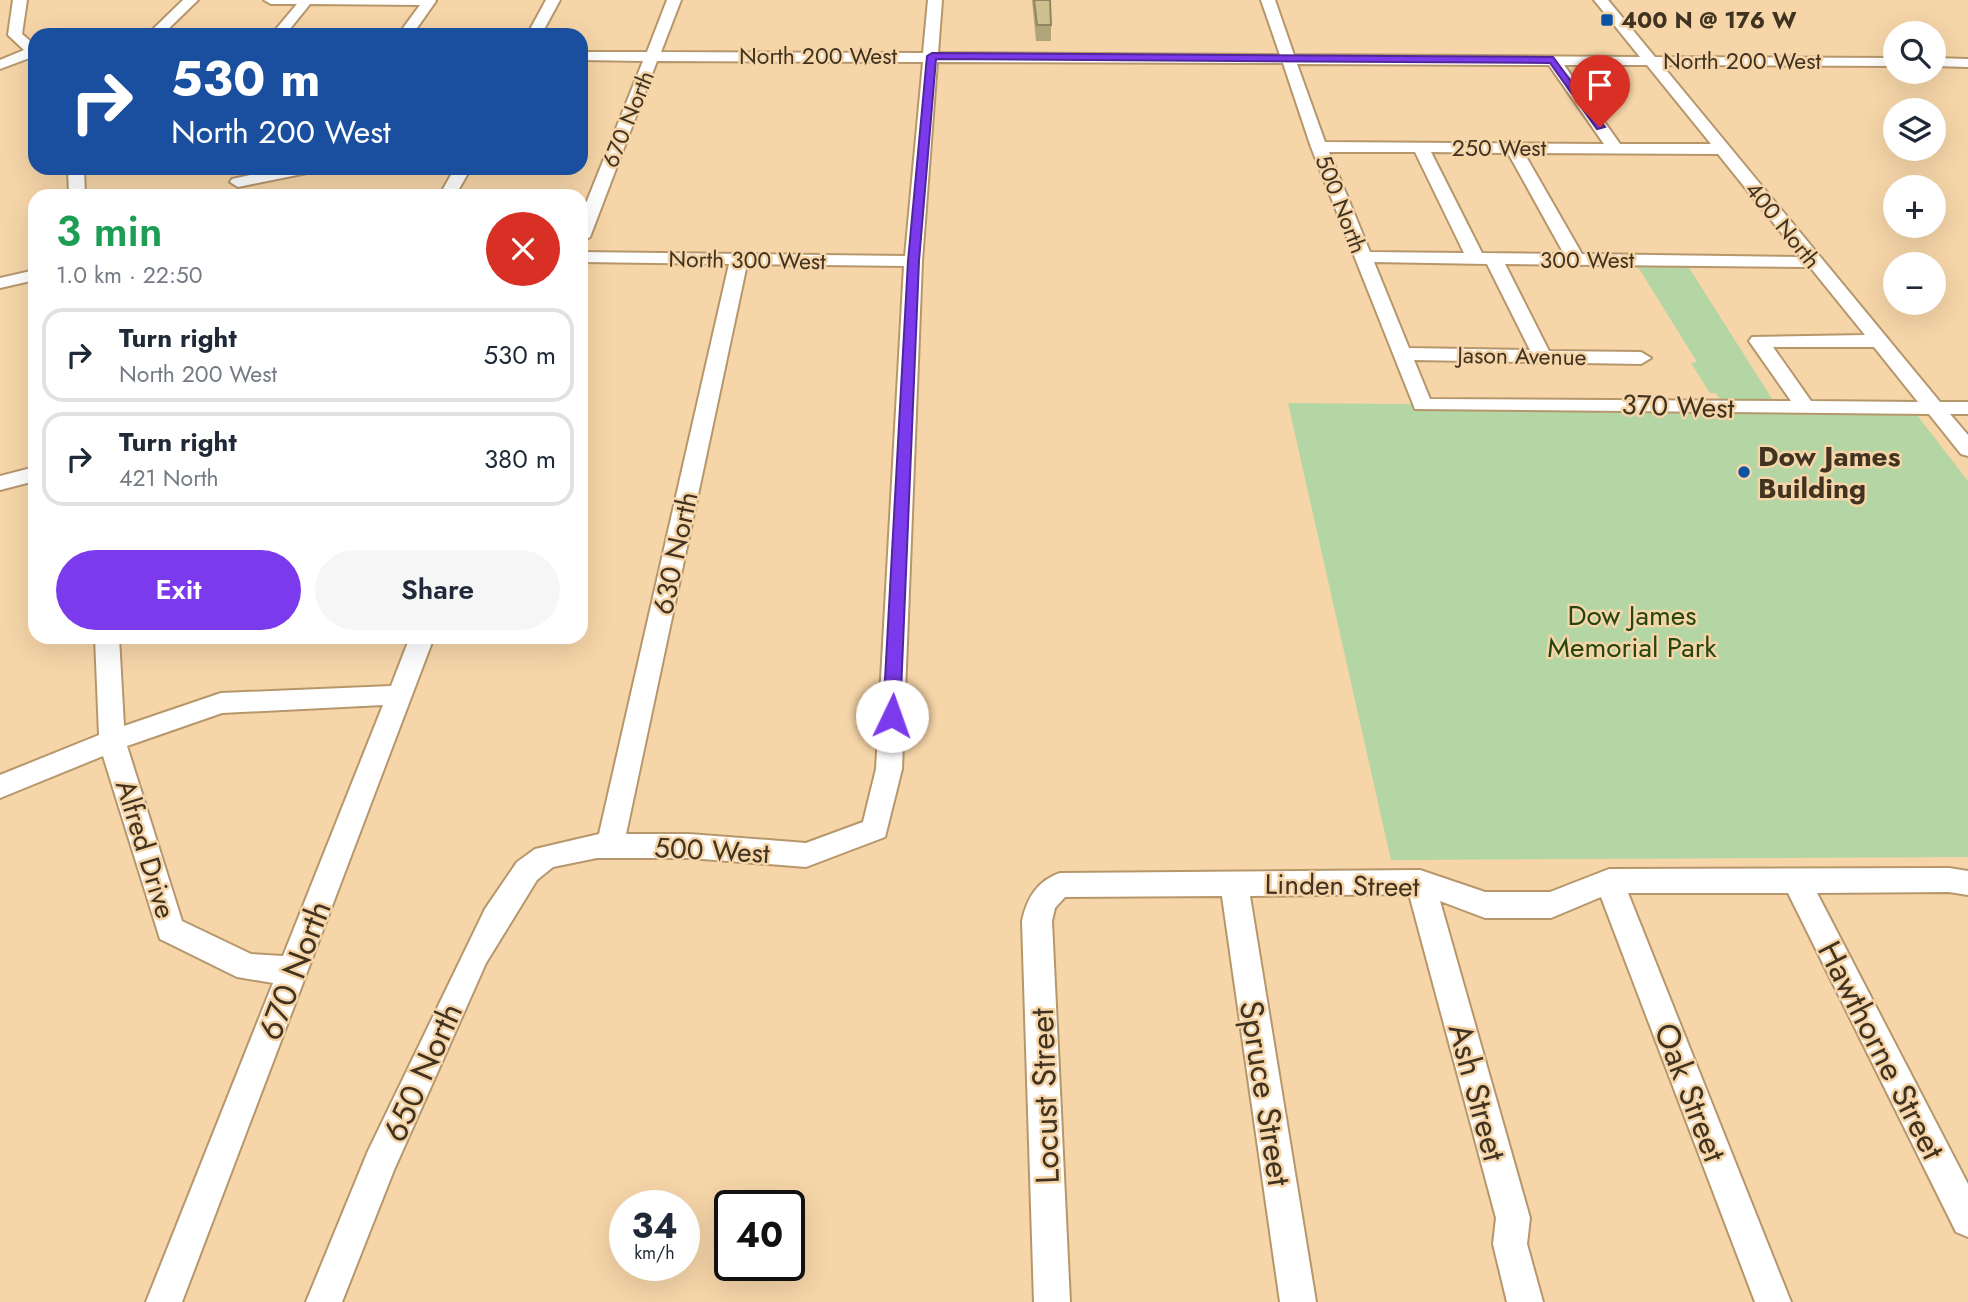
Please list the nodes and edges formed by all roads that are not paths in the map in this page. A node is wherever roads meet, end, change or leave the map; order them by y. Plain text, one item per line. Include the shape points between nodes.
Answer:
1 (20, 0) edge
2 (191, 0) edge
3 (271, 0) edge
4 (553, 0) edge
5 (674, 0) edge
6 (935, 0) edge
7 (1268, 0) edge
8 (1601, 0) edge
9 (307, 1) edge
10 (429, 1) edge
11 (161, 28) edge
12 (284, 28) edge
13 (410, 28) edge
14 (538, 28) edge
15 (28, 46) edge
16 (28, 53) edge
17 (588, 56) edge
18 (653, 56) junction
19 (932, 56) junction
20 (1290, 58) junction
21 (1553, 60) junction
22 (1648, 60) junction
23 (1883, 62) edge
24 (1946, 62) edge
25 (1968, 63) edge
26 (0, 65) edge
27 (1319, 147) junction
28 (1421, 148) junction
29 (1514, 149) junction
30 (1616, 149) junction
31 (1721, 149) junction
32 (272, 175) edge
33 (237, 182) edge
34 (588, 219) edge
35 (588, 257) edge
36 (1362, 257) junction
37 (1485, 259) junction
38 (1576, 259) junction
39 (739, 260) junction
40 (913, 261) junction
41 (1813, 262) junction
42 (28, 277) edge
43 (0, 283) edge
44 (1880, 341) junction
45 (1404, 354) junction
46 (1542, 356) junction
47 (1641, 358) dead end
48 (1422, 405) joint
49 (1805, 407) junction
50 (1934, 408) junction
51 (1968, 408) edge
52 (1968, 449) edge
53 (28, 476) edge
54 (0, 483) edge
55 (107, 644) edge
56 (419, 644) edge
57 (398, 695) junction
58 (112, 741) junction
59 (0, 787) edge
60 (611, 846) junction
61 (545, 857) joint
62 (1796, 880) junction
63 (1609, 881) junction
64 (1420, 882) junction
65 (1234, 883) junction
66 (1968, 883) edge
67 (1047, 893) joint
68 (294, 971) junction
69 (1968, 1220) edge
70 (164, 1302) edge
71 (324, 1302) edge
72 (1052, 1302) edge
73 (1298, 1302) edge
74 (1525, 1302) edge
75 (1773, 1302) edge

1 - 15 street via 15,35
2 - 11 street
3 - 9 street
4 - 14 street
5 - 18 street, 670 North
6 - 19 street
7 - 20 street, 500 North
8 - 22 street, 400 North
9 - 10 street
9 - 12 street
10 - 13 street
16 - 26 street
17 - 18 street, North 200 West
18 - 19 street, North 200 West
18 - 34 street, 670 North
19 - 20 street, North 200 West
19 - 40 street
20 - 21 street, North 200 West
20 - 27 street, 500 North
21 - 22 street, North 200 West
21 - 30 street
22 - 23 street, North 200 West
22 - 31 street, 400 North
24 - 25 street
27 - 28 street, 250 West
27 - 36 street, 500 North
28 - 29 street, 250 West
28 - 37 street
29 - 30 street, 250 West
29 - 38 street
30 - 31 street, 250 West
31 - 41 street, 400 North
32 - 33 street
35 - 39 street, North 300 West
36 - 37 street, 300 West
36 - 45 street, 500 North
37 - 38 street, 300 West
37 - 46 street
38 - 41 street, 300 West
39 - 40 street, North 300 West
39 - 60 street, 630 North
40 - 60 street, 500 West via 889,769 875,829 806,855 689,846
41 - 44 street, 400 North
42 - 43 street
44 - 49 street via 1759,341
44 - 50 street, 400 North
45 - 46 street, Jason Avenue
45 - 48 street, 500 North
46 - 47 street, Jason Avenue
48 - 49 street, 370 West
49 - 50 street, 370 West
50 - 51 street, 370 West
50 - 52 street, 400 North
53 - 54 street
55 - 58 street, Alfred Drive
56 - 57 street, 670 North
57 - 58 street via 221,703
57 - 68 street, 670 North
58 - 59 street
58 - 68 street, Alfred Drive via 170,930 248,967
60 - 61 street, 500 West
61 - 71 street, 650 North via 511,891 475,954 380,1163
62 - 63 street, Linden Street
62 - 66 street, Linden Street
62 - 69 street, Hawthorne Street
63 - 64 street, Linden Street via 1552,905 1485,905
63 - 75 street, Oak Street
64 - 65 street, Linden Street
64 - 74 street, Ash Street via 1513,1218 1510,1244
65 - 67 street, Linden Street via 1077,884 1060,885
65 - 73 street, Spruce Street
67 - 72 street, Locust Street via 1037,921
68 - 70 street, 670 North

